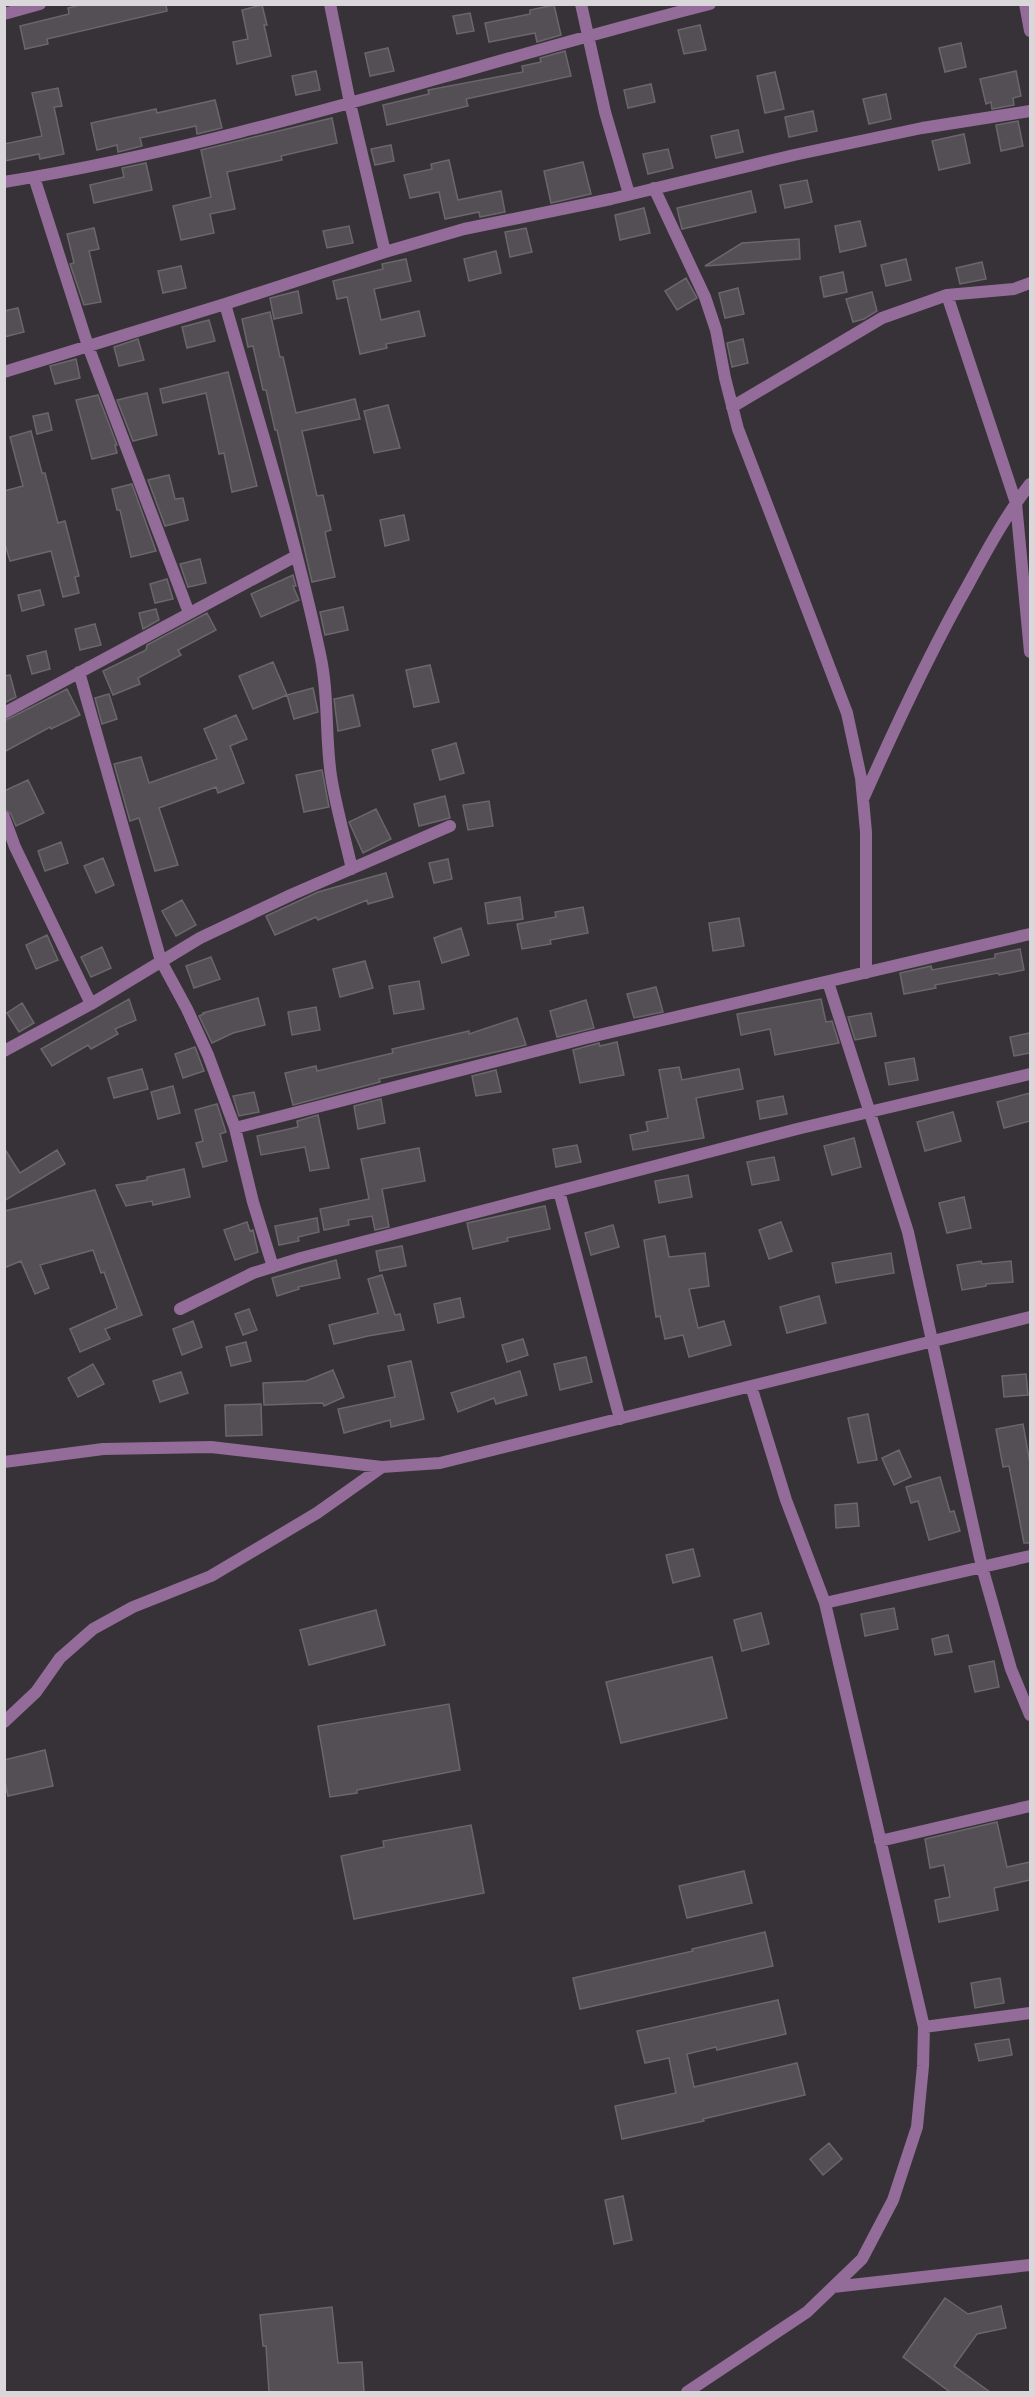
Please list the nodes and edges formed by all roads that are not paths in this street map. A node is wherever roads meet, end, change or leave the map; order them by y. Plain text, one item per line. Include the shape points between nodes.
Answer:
1 (40, 4) edge
2 (330, 4) edge
3 (581, 4) edge
4 (710, 4) edge
5 (1024, 4) edge
6 (4, 14) edge
7 (1030, 31) edge
8 (586, 36) junction
9 (350, 103) junction
10 (1030, 111) edge
11 (34, 177) junction
12 (4, 182) edge
13 (654, 188) junction
14 (629, 194) junction
15 (385, 252) junction
16 (1030, 283) edge
17 (947, 295) junction
18 (225, 304) junction
19 (88, 346) junction
20 (4, 372) edge
21 (732, 407) junction
22 (1030, 484) edge
23 (1016, 503) junction
24 (296, 556) junction
25 (189, 613) junction
26 (1030, 652) edge
27 (79, 672) junction
28 (4, 713) edge
29 (863, 798) junction
30 (4, 817) edge
31 (450, 826) dead end
32 (352, 869) junction
33 (1030, 934) edge
34 (161, 961) junction
35 (866, 973) junction
36 (828, 982) junction
37 (91, 1004) junction
38 (4, 1051) edge
39 (1030, 1074) edge
40 (868, 1112) junction
41 (235, 1128) junction
42 (559, 1191) junction
43 (273, 1267) junction
44 (180, 1309) dead end
45 (1030, 1317) edge
46 (930, 1342) junction
47 (751, 1386) junction
48 (620, 1419) junction
49 (4, 1462) edge
50 (382, 1467) junction
51 (1030, 1556) edge
52 (982, 1567) junction
53 (825, 1603) junction
54 (1030, 1715) edge
55 (4, 1722) edge
56 (1030, 1806) edge
57 (880, 1841) junction
58 (1030, 2013) edge
59 (924, 2027) junction
60 (1030, 2265) edge
61 (833, 2287) junction
62 (687, 2392) edge

1 - 6 street
2 - 9 street
3 - 8 street
4 - 8 street
5 - 7 street
8 - 9 street
8 - 14 street
9 - 11 street via 158,153
9 - 15 street
10 - 13 street via 922,128
11 - 12 street
11 - 19 street
13 - 14 street
13 - 21 street via 705,297
14 - 15 street via 464,229
15 - 18 street
16 - 17 street via 1014,289
17 - 21 street via 875,321
17 - 23 street
18 - 19 street
18 - 24 street
19 - 20 street
19 - 25 street
21 - 29 street via 847,713
22 - 23 street
23 - 26 street
23 - 29 street via 944,628
24 - 25 street
24 - 32 street via 321,657 331,776
25 - 27 street
27 - 28 street
27 - 34 street
29 - 35 street
30 - 37 street
31 - 32 street
32 - 34 street via 200,938
33 - 35 street
34 - 37 street
34 - 41 street via 208,1055
35 - 36 street
36 - 40 street
36 - 41 street via 597,1035
37 - 38 street
39 - 40 street
40 - 42 street
40 - 46 street via 908,1232
41 - 43 street
42 - 43 street
42 - 48 street
43 - 44 street
45 - 46 street
46 - 47 street
46 - 52 street
47 - 48 street
47 - 53 street via 786,1500
48 - 50 street via 440,1463
49 - 50 street via 103,1449 211,1447
50 - 55 street via 317,1513 211,1576 133,1607 93,1629 60,1658 36,1692
51 - 52 street
52 - 53 street
52 - 54 street via 1011,1669
53 - 57 street
56 - 57 street
57 - 59 street
58 - 59 street
59 - 61 street via 917,2127 893,2200 862,2259
60 - 61 street
61 - 62 street via 807,2312

